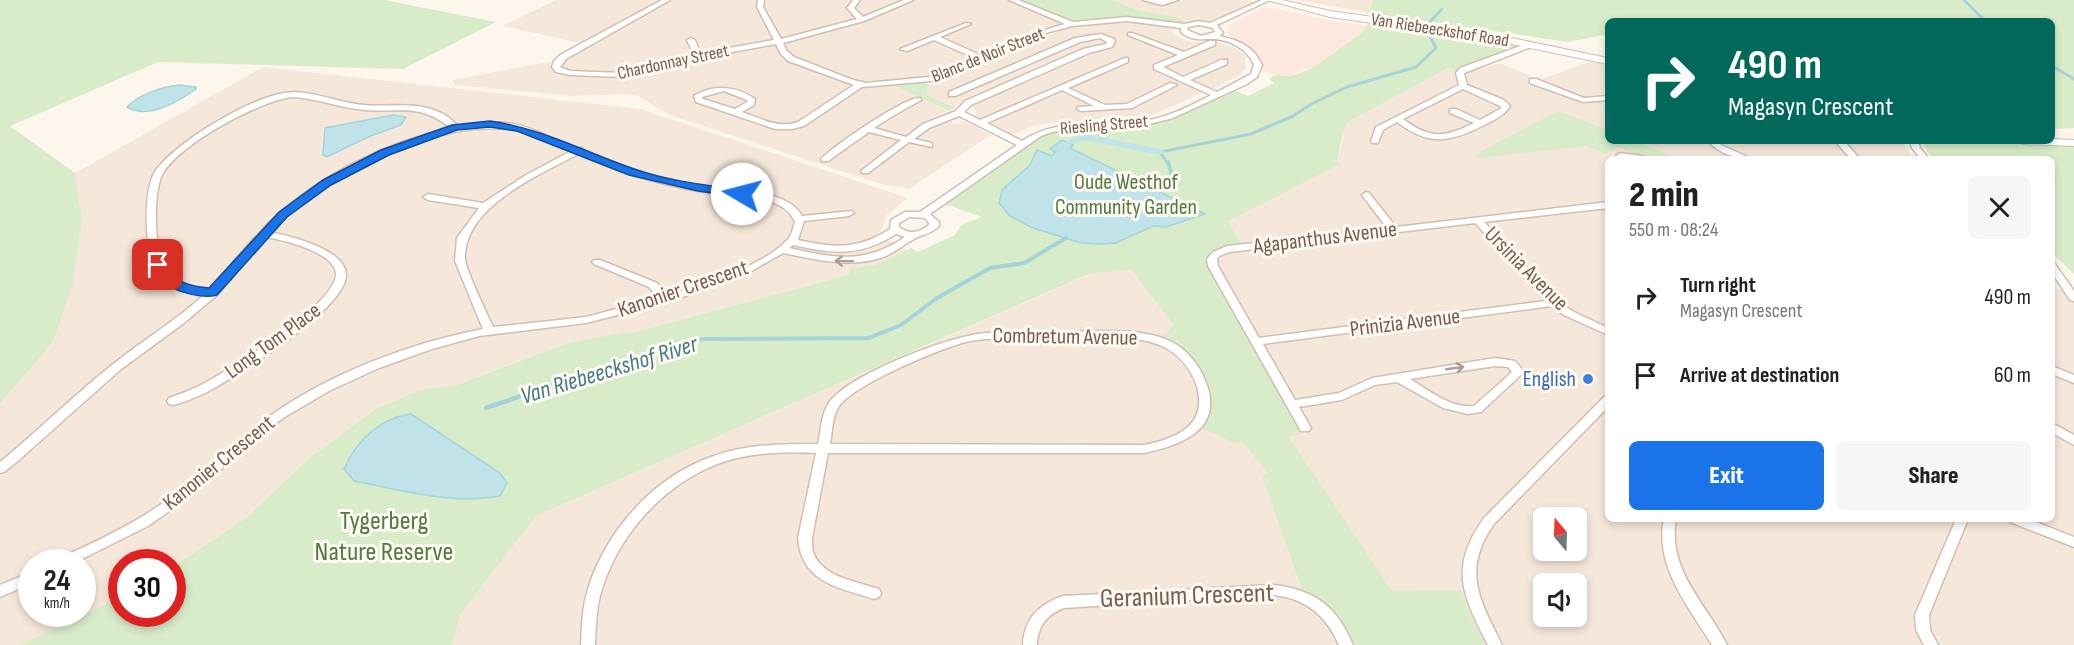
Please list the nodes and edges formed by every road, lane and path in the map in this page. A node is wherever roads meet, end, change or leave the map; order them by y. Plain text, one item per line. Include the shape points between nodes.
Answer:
1 (667, 0) edge
2 (761, 0) edge
3 (856, 0) edge
4 (910, 0) edge
5 (1012, 0) edge
6 (1146, 0) edge
7 (1174, 0) edge
8 (1267, 0) edge
9 (1271, 0) edge
10 (862, 20) junction
11 (968, 24) dead end
12 (1072, 24) junction
13 (1212, 25) junction
14 (1185, 26) junction
15 (1130, 34) dead end
16 (934, 37) junction
17 (691, 40) dead end
18 (1213, 40) junction
19 (778, 41) junction
20 (1532, 45) junction
21 (904, 49) dead end
22 (1184, 55) junction
23 (698, 56) junction
24 (980, 58) junction
25 (1125, 60) dead end
26 (1605, 60) edge
27 (1224, 62) dead end
28 (1182, 80) junction
29 (1533, 81) dead end
30 (861, 84) junction
31 (1173, 85) dead end
32 (1463, 86) junction
33 (1063, 88) junction
34 (952, 94) dead end
35 (1216, 95) junction
36 (1605, 99) edge
37 (917, 100) dead end
38 (1106, 108) junction
39 (1081, 109) dead end
40 (1453, 111) dead end
41 (736, 112) junction
42 (959, 113) junction
43 (1397, 119) junction
44 (981, 123) junction
45 (1480, 123) junction
46 (456, 127) junction
47 (868, 129) junction
48 (908, 140) junction
49 (1375, 141) dead end
50 (2055, 142) edge
51 (2074, 143) edge
52 (1022, 144) junction
53 (1715, 144) edge
54 (1842, 144) edge
55 (929, 145) dead end
56 (579, 150) junction
57 (1740, 156) edge
58 (1853, 156) edge
59 (825, 159) dead end
60 (865, 171) dead end
61 (1366, 195) dead end
62 (428, 197) dead end
63 (485, 206) junction
64 (1605, 206) edge
65 (849, 213) dead end
66 (923, 214) junction
67 (800, 219) junction
68 (1478, 220) junction
69 (896, 230) junction
70 (1394, 230) junction
71 (264, 234) junction
72 (914, 235) junction
73 (794, 242) junction
74 (784, 250) junction
75 (597, 262) dead end
76 (2055, 270) edge
77 (213, 293) junction
78 (2074, 298) edge
79 (665, 300) junction
80 (1554, 303) junction
81 (489, 331) junction
82 (1605, 331) edge
83 (1256, 342) junction
84 (2055, 371) edge
85 (1397, 377) junction
86 (2072, 378) edge
87 (173, 401) dead end
88 (1605, 403) edge
89 (1291, 405) junction
90 (1305, 428) dead end
91 (2055, 429) edge
92 (2074, 441) edge
93 (823, 450) junction
94 (0, 469) edge
95 (1669, 522) edge
96 (1961, 522) edge
97 (2023, 522) edge
98 (2074, 542) edge
99 (91, 549) edge
100 (18, 583) edge
101 (0, 591) edge
102 (874, 593) dead end
103 (588, 645) edge
104 (1030, 645) edge
105 (1346, 645) edge
106 (1495, 645) edge
107 (1720, 645) edge
108 (1931, 645) edge

1 - 23 street, Chardonnay Street via 563,57 556,67 566,72 619,76
2 - 19 street, Blanc de Noir Street via 759,5
3 - 10 street via 850,8
4 - 10 street, Chardonnay Street
5 - 12 street
6 - 7 street
8 - 13 street
9 - 20 street, Van Riebeeckshof Road via 1320,12
10 - 19 street, Chardonnay Street
11 - 16 street
12 - 14 street, Blanc de Noir Street via 1126,19
12 - 24 street, Blanc de Noir Street
13 - 14 street
13 - 18 street via 1220,31
14 - 18 street via 1183,31 1187,35
15 - 22 street
16 - 21 street
16 - 24 street
17 - 23 street
18 - 22 street
18 - 35 street, Riesling Street via 1247,50 1258,67 1248,80
19 - 23 street, Chardonnay Street
19 - 30 street, Blanc de Noir Street via 794,61
20 - 26 street, Van Riebeeckshof Road
20 - 32 street via 1462,71
22 - 28 street via 1157,67
24 - 30 street, Blanc de Noir Street via 924,80
25 - 33 street
27 - 28 street
28 - 35 street
29 - 36 street via 1580,99
30 - 41 street via 792,127 778,127
31 - 38 street via 1132,106
32 - 43 street
32 - 45 street via 1506,106
33 - 38 street
33 - 44 street
34 - 42 street via 1078,40 1101,36 1112,41 968,103
35 - 52 street, Riesling Street via 1153,121 1053,129
37 - 47 street
38 - 39 street
40 - 45 street
41 - 41 street via 699,100 698,96 724,89 751,99 751,103
42 - 44 street
42 - 48 street via 930,124
43 - 45 street via 1422,135 1437,138
43 - 49 street via 1378,130
44 - 52 street
46 - 56 street via 506,125
46 - 71 street via 385,152 351,169 304,198
46 - 77 street via 426,109 365,108 293,94 258,103 188,145 167,162 154,182 151,193 156,259 168,279 190,289
47 - 48 street
47 - 59 street
48 - 55 street
48 - 60 street
50 - 51 street
52 - 66 street, Riesling Street
53 - 57 street
54 - 58 street
56 - 63 street
56 - 67 street via 619,168 663,181 770,198 792,208
61 - 70 street
62 - 63 street
63 - 81 street via 469,225 459,250
64 - 68 street, Agapanthus Avenue
65 - 67 street
66 - 69 street via 899,217 894,225
66 - 72 street via 932,219 934,226
67 - 73 street
68 - 70 street, Agapanthus Avenue
68 - 80 street, Ursinia Avenue
69 - 72 street
69 - 73 street via 876,243 851,250
70 - 83 street, Agapanthus Avenue via 1227,249 1216,254 1213,266
71 - 77 street
71 - 87 street, Long Tom Place via 296,241 326,255 340,269 338,287 320,309 252,359 200,391
72 -> 74 street via 887,252 852,261
73 - 74 street, Kanonier Crescent
74 - 79 street, Kanonier Crescent via 735,275
75 - 79 street via 653,285
76 - 78 street
77 - 94 street via 98,383
79 - 81 street, Kanonier Crescent via 585,320
80 - 82 street, Ursinia Avenue
80 - 83 street, Prinizia Avenue
81 - 99 street, Kanonier Crescent via 396,358 304,400 264,426 171,505
83 - 89 street, Agapanthus Avenue
84 - 86 street
85 -> 85 street via 1496,362 1511,364 1518,372 1477,410 1469,412
85 - 89 street via 1372,382 1342,396
88 - 106 street via 1489,520 1477,538 1469,569 1471,591
89 - 90 street, Agapanthus Avenue
91 - 92 street
93 - 93 street, Combretum Avenue via 1144,449 1168,444 1195,428 1204,414 1207,394 1187,358 1152,339 1125,335 968,338 951,342 846,392 831,410
93 - 102 street via 805,538 808,558 824,576
93 - 103 street, Combretum Avenue via 761,450 732,455 690,470 661,490 637,514 605,564 590,606
95 - 107 street via 1666,536 1671,562
96 - 108 street via 1922,615 1923,630
97 - 98 street
100 - 101 street
104 - 105 street, Geranium Crescent via 1036,619 1063,602 1274,590 1302,596 1321,606 1336,622

